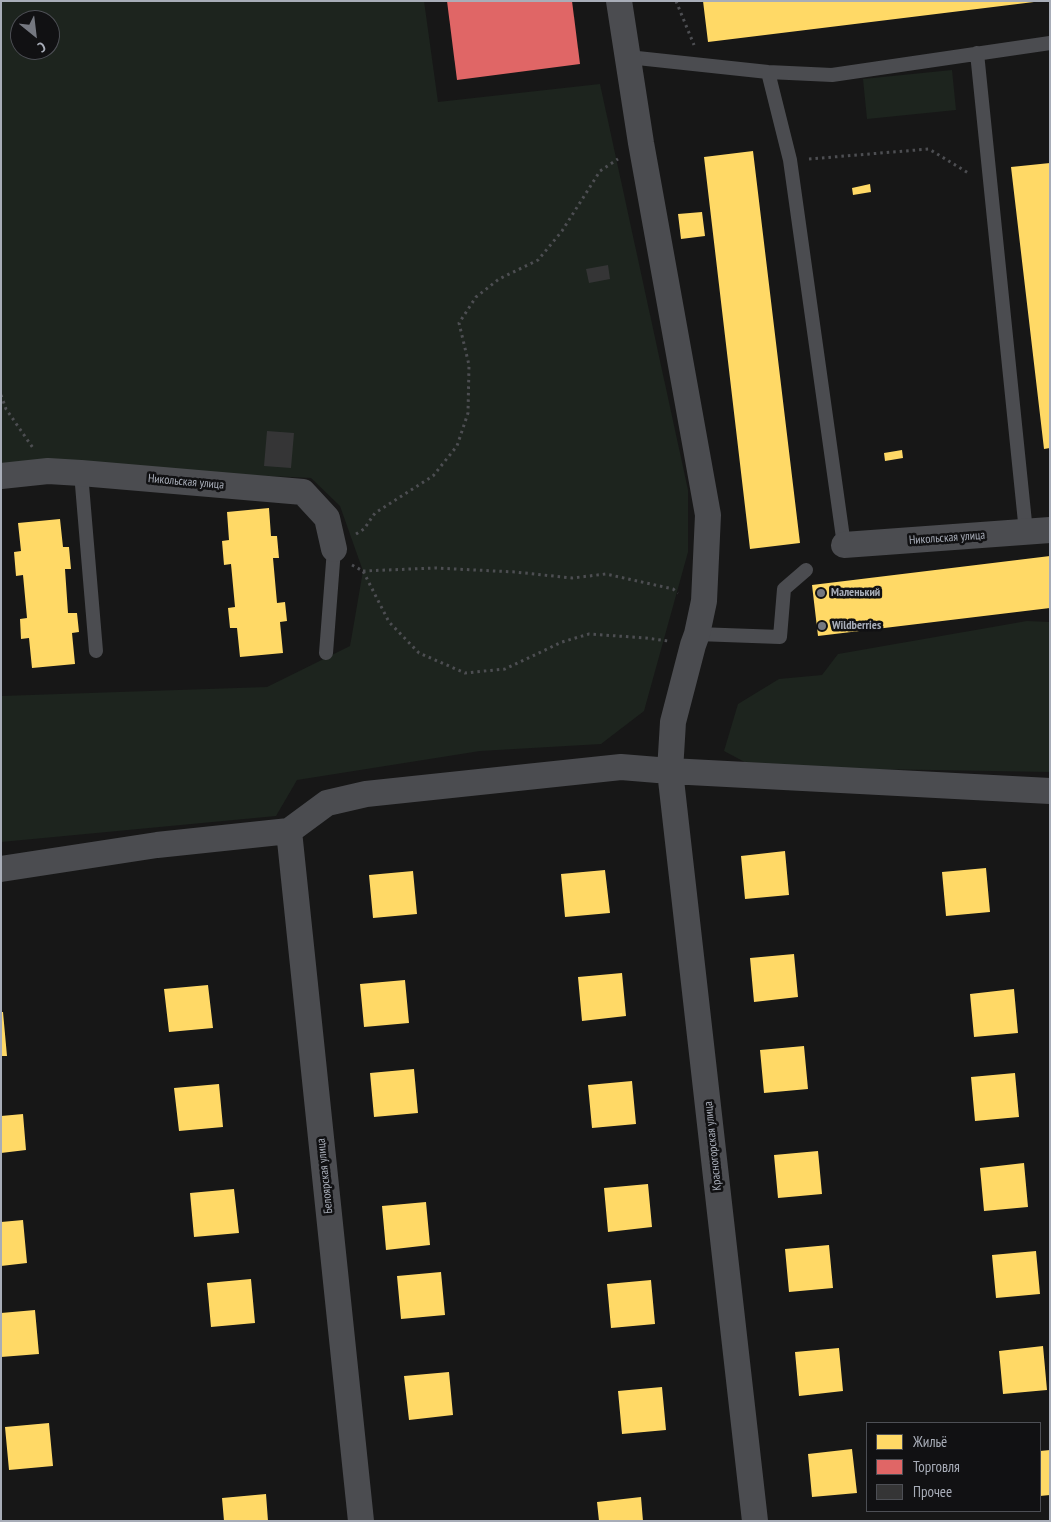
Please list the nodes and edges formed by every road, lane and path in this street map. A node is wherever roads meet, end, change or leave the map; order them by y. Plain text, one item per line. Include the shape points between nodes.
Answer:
1 (619, 1) edge
2 (676, 1) edge
3 (1050, 43) edge
4 (977, 53) junction
5 (628, 57) junction
6 (702, 65) junction
7 (768, 72) junction
8 (641, 143) junction
9 (790, 160) junction
10 (990, 186) junction
11 (1, 395) edge
12 (48, 471) junction
13 (81, 473) junction
14 (1, 476) edge
15 (1038, 531) edge
16 (844, 545) joint
17 (334, 549) junction
18 (806, 570) dead end
19 (363, 571) junction
20 (698, 630) junction
21 (96, 651) dead end
22 (326, 653) dead end
23 (670, 771) junction
24 (1050, 791) edge
25 (289, 831) junction
26 (1, 869) edge
27 (361, 1521) edge
28 (755, 1521) edge

1 - 5 street, Красногорская улица
2 - 6 path
3 - 4 lane
4 - 7 lane via 832,75
4 - 10 lane
5 - 6 lane
5 - 8 street, Красногорская улица
6 - 7 lane
7 - 9 lane
8 - 17 path via 600,171 562,231 538,260 498,279 476,297 459,323 469,364 468,414 457,446 433,476 375,513 364,529
8 - 20 street, Красногорская улица via 708,515 704,601
9 - 10 path via 928,149
9 - 16 lane
10 - 15 lane
11 - 12 path via 6,409
12 - 13 street, Никольская улица
12 - 14 street, Никольская улица
13 - 17 street, Никольская улица via 303,492 327,518
13 - 21 lane
15 - 16 street, Никольская улица
17 - 19 path
17 - 22 lane
18 - 20 lane via 784,589 780,636
19 - 20 path via 435,568 572,578 606,574 673,589
19 - 20 path via 389,622 419,653 465,673 506,669 562,642 589,634 646,638
20 - 23 street, Красногорская улица via 673,722
23 - 24 street
23 - 25 street via 621,767 366,794 327,803
23 - 28 street, Красногорская улица
25 - 26 street via 157,845
25 - 27 street, Белоярская улица

